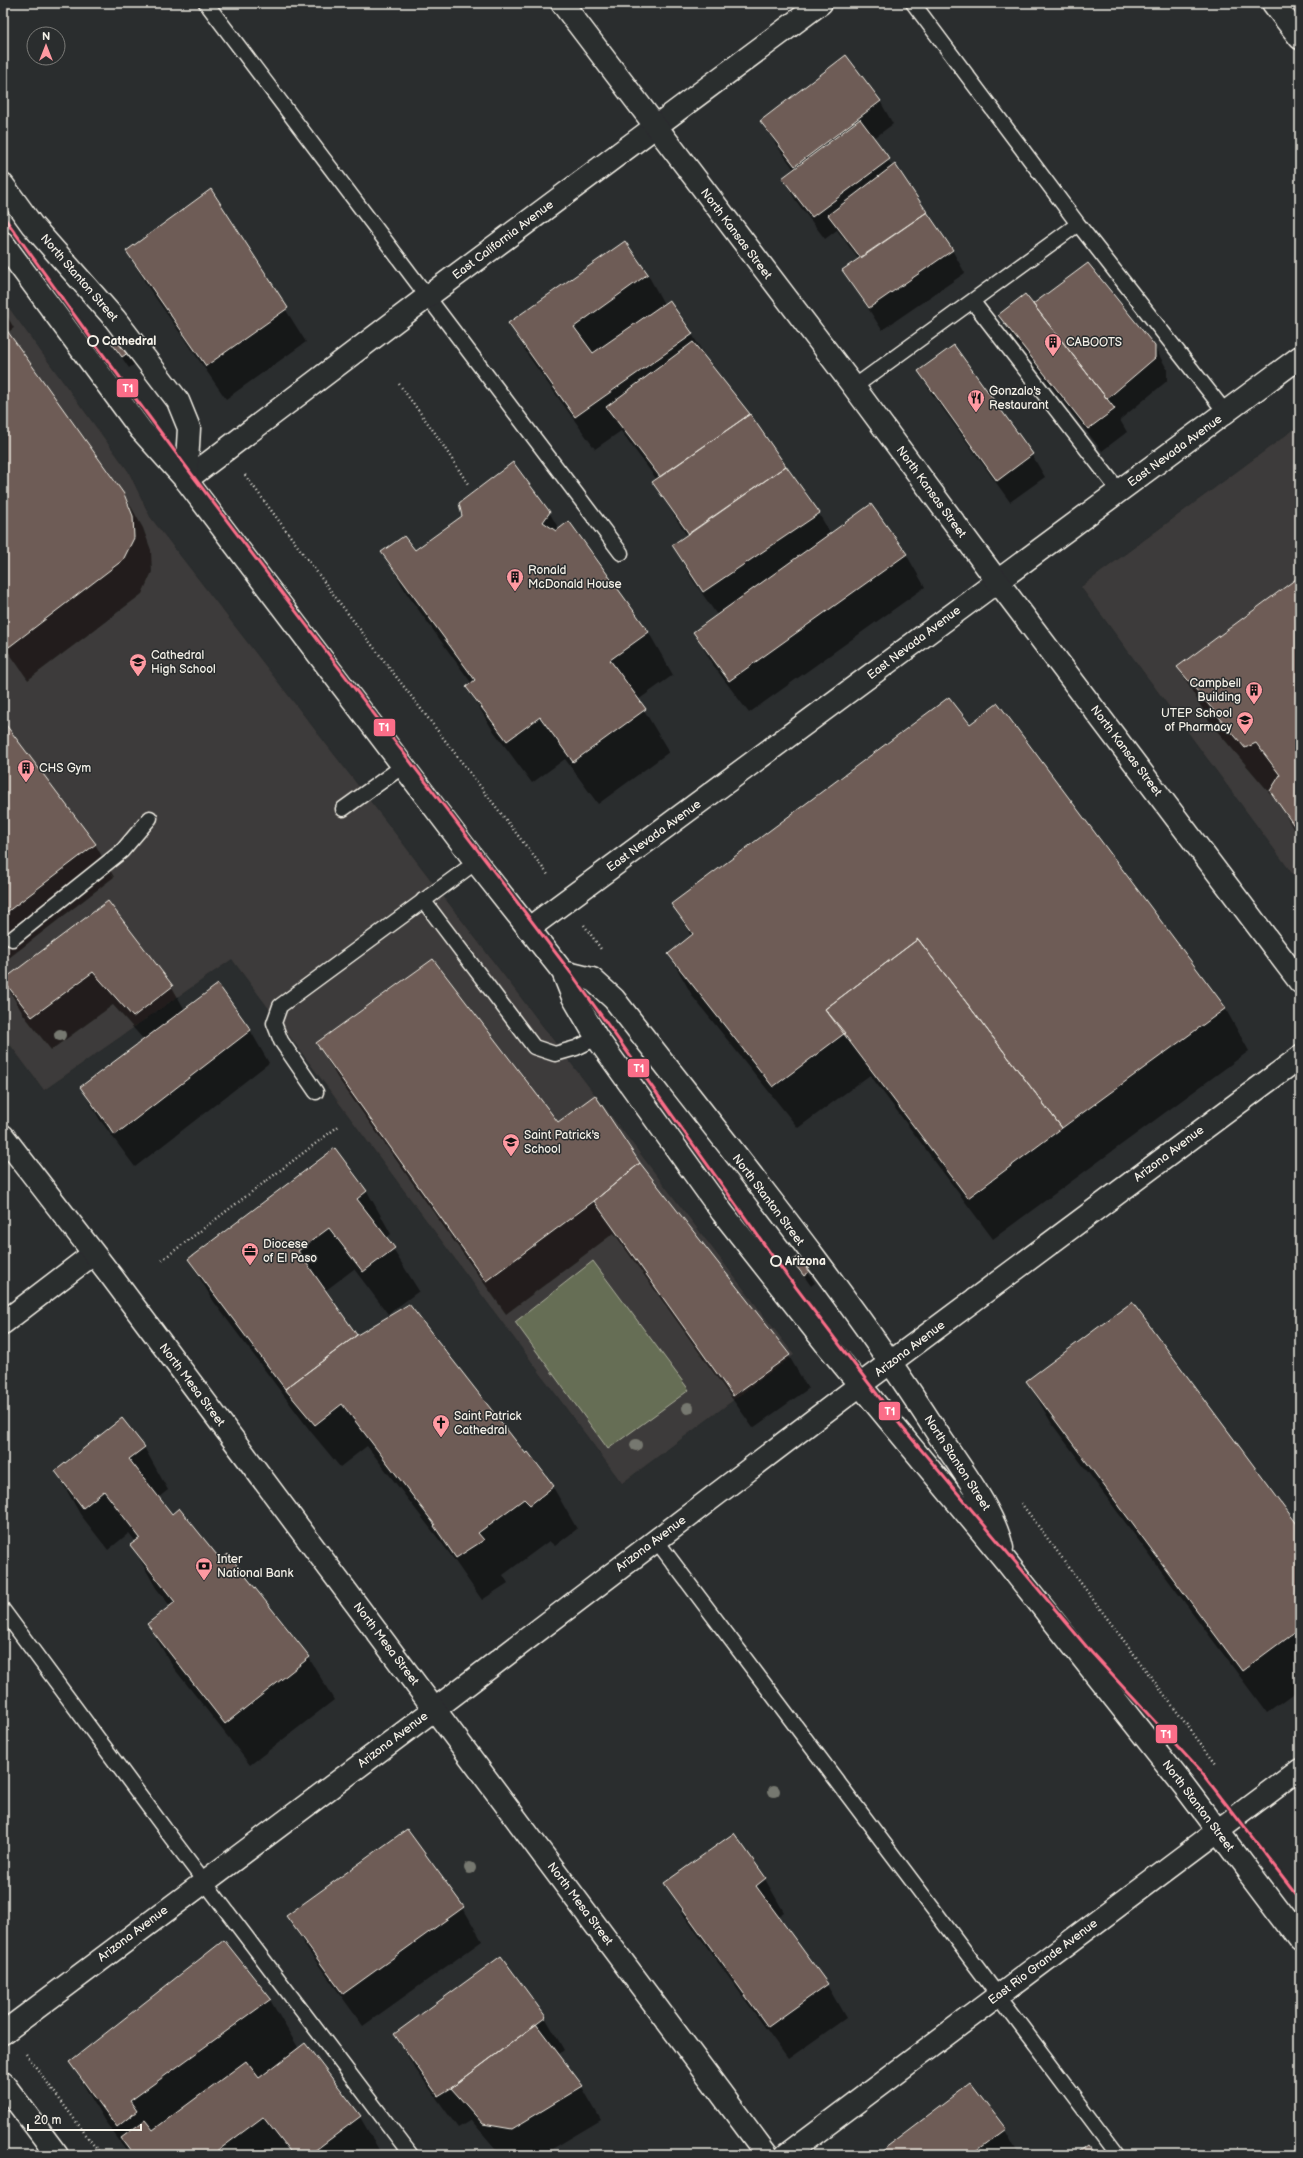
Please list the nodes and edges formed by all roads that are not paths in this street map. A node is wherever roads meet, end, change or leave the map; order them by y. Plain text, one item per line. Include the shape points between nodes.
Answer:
1 (206, 3) edge
2 (562, 3) edge
3 (821, 3) edge
4 (913, 3) edge
5 (1273, 3) edge
6 (1300, 38) edge
7 (655, 127) junction
8 (3, 186) edge
9 (1078, 224) junction
10 (3, 243) edge
11 (427, 296) junction
12 (972, 302) junction
13 (1300, 357) edge
14 (854, 387) junction
15 (1226, 413) junction
16 (186, 480) junction
17 (1119, 491) junction
18 (621, 553) dead end
19 (998, 582) junction
20 (403, 766) junction
21 (343, 809) dead end
22 (150, 818) dead end
23 (476, 862) junction
24 (423, 900) junction
25 (528, 929) junction
26 (12, 939) dead end
27 (563, 972) junction
28 (1300, 982) edge
29 (597, 1038) junction
30 (1300, 1057) edge
31 (316, 1092) dead end
32 (3, 1136) edge
33 (93, 1254) junction
34 (3, 1323) edge
35 (891, 1363) junction
36 (860, 1385) junction
37 (656, 1540) junction
38 (1004, 1560) junction
39 (3, 1610) edge
40 (435, 1709) junction
41 (1300, 1769) edge
42 (1216, 1831) junction
43 (204, 1881) junction
44 (1300, 1940) edge
45 (999, 1995) junction
46 (5, 2031) edge
47 (3, 2083) edge
48 (57, 2155) edge
49 (411, 2155) edge
50 (767, 2155) edge
51 (786, 2155) edge
52 (1118, 2155) edge

1 - 11 lane
2 - 7 street, North Kansas Street
3 - 7 street, East California Avenue
4 - 9 lane
5 - 6 street
7 - 11 street, East California Avenue
7 - 14 street, North Kansas Street
8 - 16 street, North Stanton Street via 32,225 115,319 178,401 189,428
9 - 12 lane
9 - 15 lane
10 - 16 street, North Stanton Street via 141,430
11 - 16 street, East California Avenue
11 - 18 lane
12 - 14 lane
12 - 17 lane
13 - 15 street, East Nevada Avenue
14 - 19 street, North Kansas Street
15 - 17 street, East Nevada Avenue
16 - 20 street, North Stanton Street
17 - 19 street, East Nevada Avenue
19 - 25 street, East Nevada Avenue
19 - 28 street, North Kansas Street
20 - 21 lane
20 - 23 street, North Stanton Street
22 - 26 lane via 122,851
23 - 24 lane
23 - 25 street, North Stanton Street
24 - 29 lane via 534,1047 555,1054
24 - 31 lane via 280,1006 274,1024 281,1041
25 - 27 street, North Stanton Street
27 - 29 street, North Stanton Street via 573,997
27 - 35 street, North Stanton Street via 592,979 614,999 861,1320
29 - 36 street, North Stanton Street via 722,1212
30 - 35 street, Arizona Avenue
32 - 33 street, North Mesa Street
33 - 34 street
33 - 40 street, North Mesa Street
35 - 36 street, Arizona Avenue
35 - 38 street, North Stanton Street via 990,1514
36 - 37 street, Arizona Avenue
36 - 38 street, North Stanton Street
37 - 40 street, Arizona Avenue
37 - 45 lane
38 - 42 street, North Stanton Street via 1184,1786
39 - 43 lane
40 - 43 street, Arizona Avenue
40 - 50 street, North Mesa Street
41 - 42 street, East Rio Grande Avenue
42 - 44 street, North Stanton Street
42 - 45 street, East Rio Grande Avenue
43 - 46 street, Arizona Avenue
43 - 49 lane
45 - 51 street, East Rio Grande Avenue
45 - 52 lane
47 - 48 street

